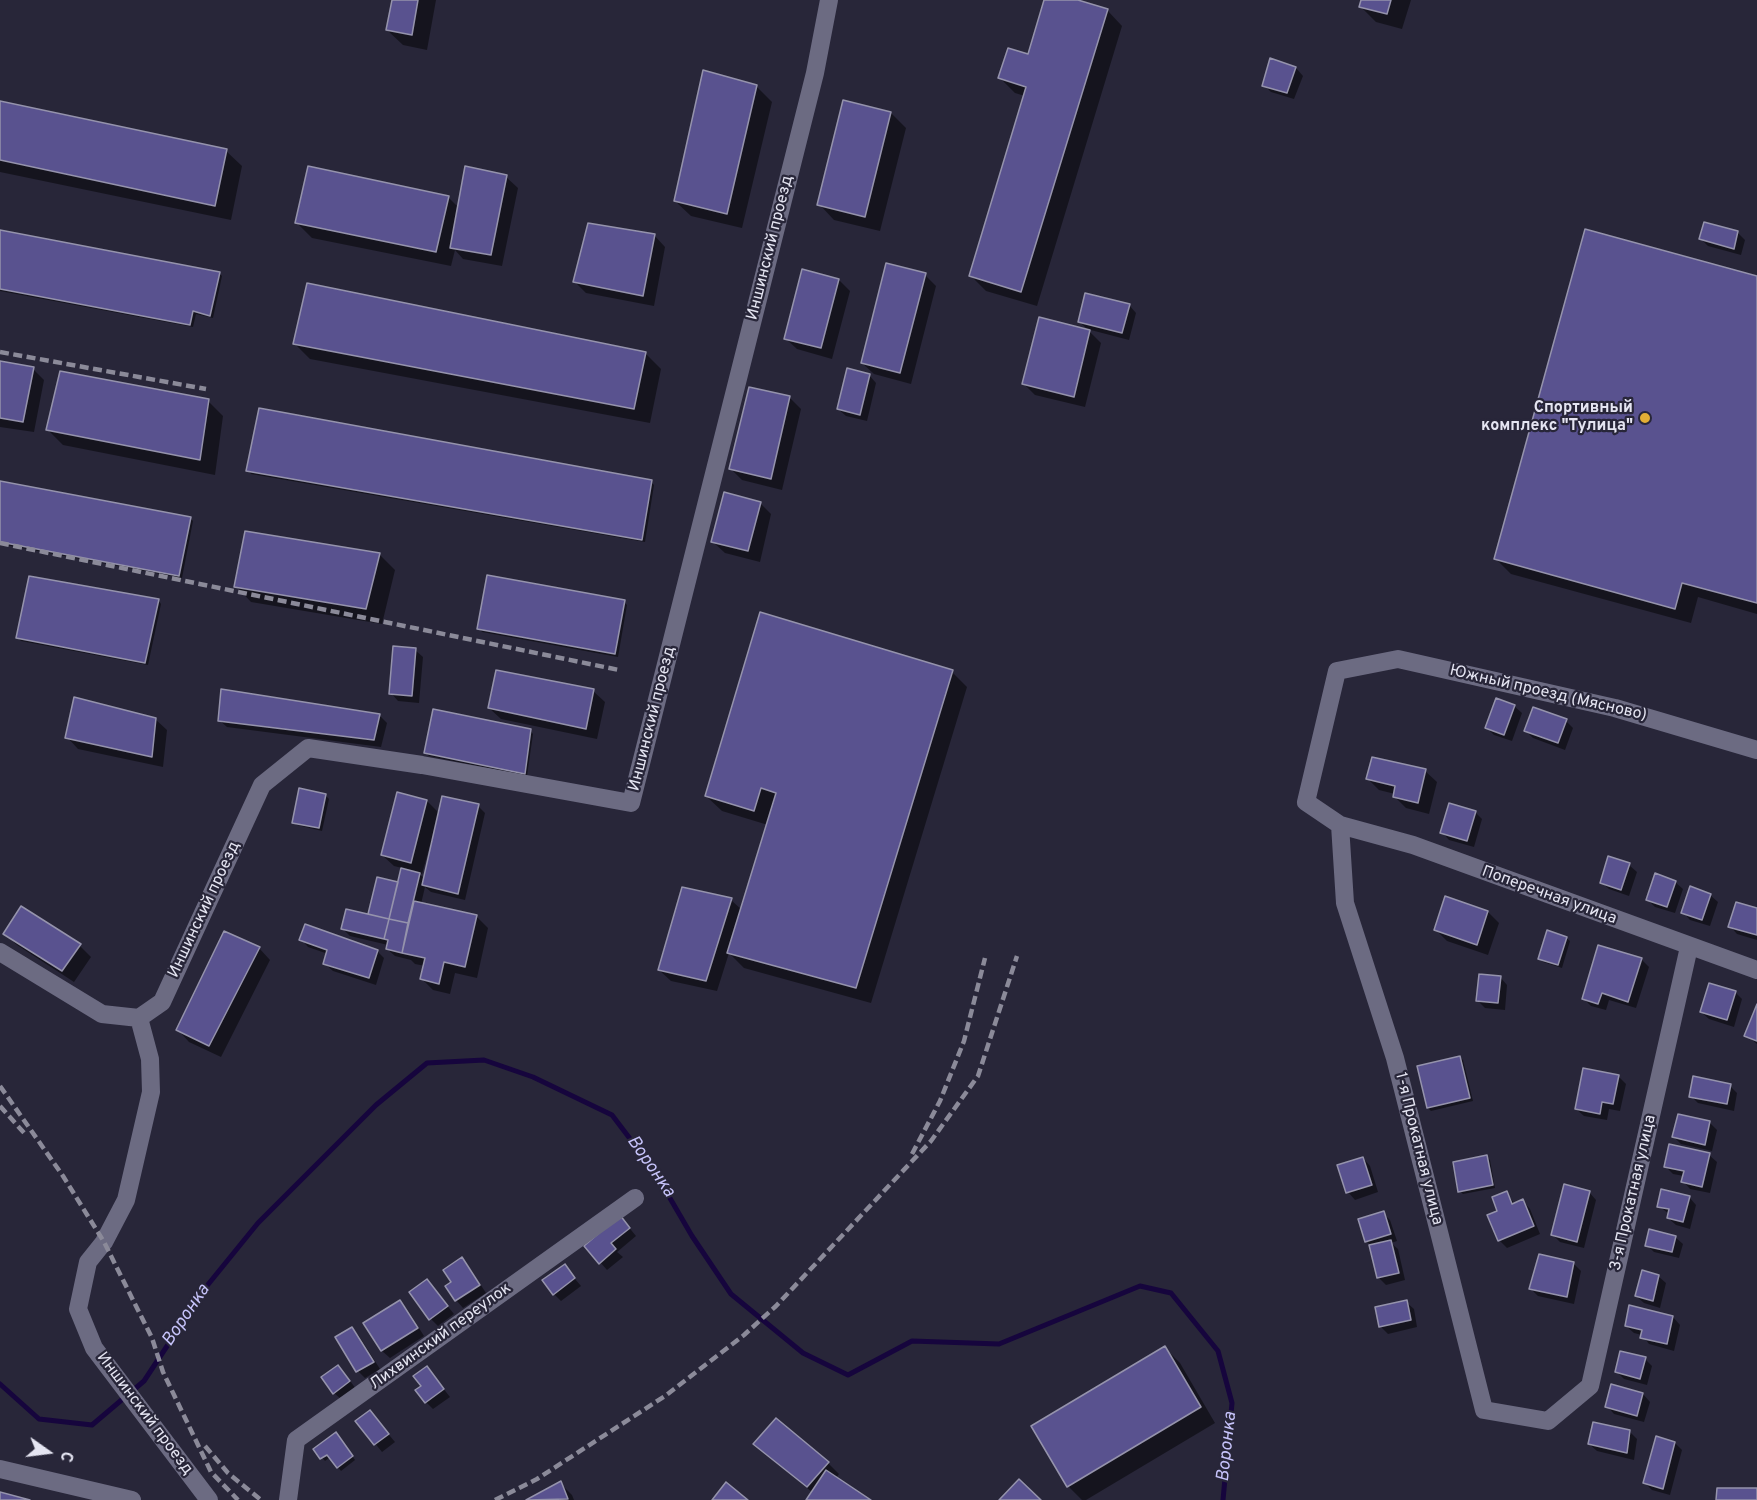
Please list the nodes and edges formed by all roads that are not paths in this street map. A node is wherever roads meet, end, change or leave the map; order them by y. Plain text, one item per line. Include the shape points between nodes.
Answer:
1 (829, 0) edge
2 (1337, 671) joint
3 (1757, 750) edge
4 (1340, 825) junction
5 (1689, 947) junction
6 (0, 952) edge
7 (1757, 970) edge
8 (139, 1018) junction
9 (634, 1198) dead end
10 (1548, 1421) joint
11 (0, 1469) edge
12 (132, 1500) edge
13 (209, 1500) edge
14 (288, 1500) edge

1 - 8 street, Иншинский проезд via 815,73 631,803 308,748 262,785 162,1002
2 - 3 street, Южный проезд (Мясново) via 1398,659 1615,708
2 - 4 street, Поперечная улица via 1306,802
4 - 5 street, Поперечная улица via 1413,845
4 - 10 street, 1-я Прокатная улица via 1345,903 1395,1058 1484,1410
5 - 7 street, Поперечная улица
5 - 10 street, 3-я Прокатная улица via 1590,1386
6 - 8 street via 102,1014
8 - 13 street, Иншинский проезд via 150,1059 151,1092 126,1200 104,1242 88,1262 78,1309 94,1348
9 - 14 street, Лихвинский переулок via 296,1440
11 - 12 street

